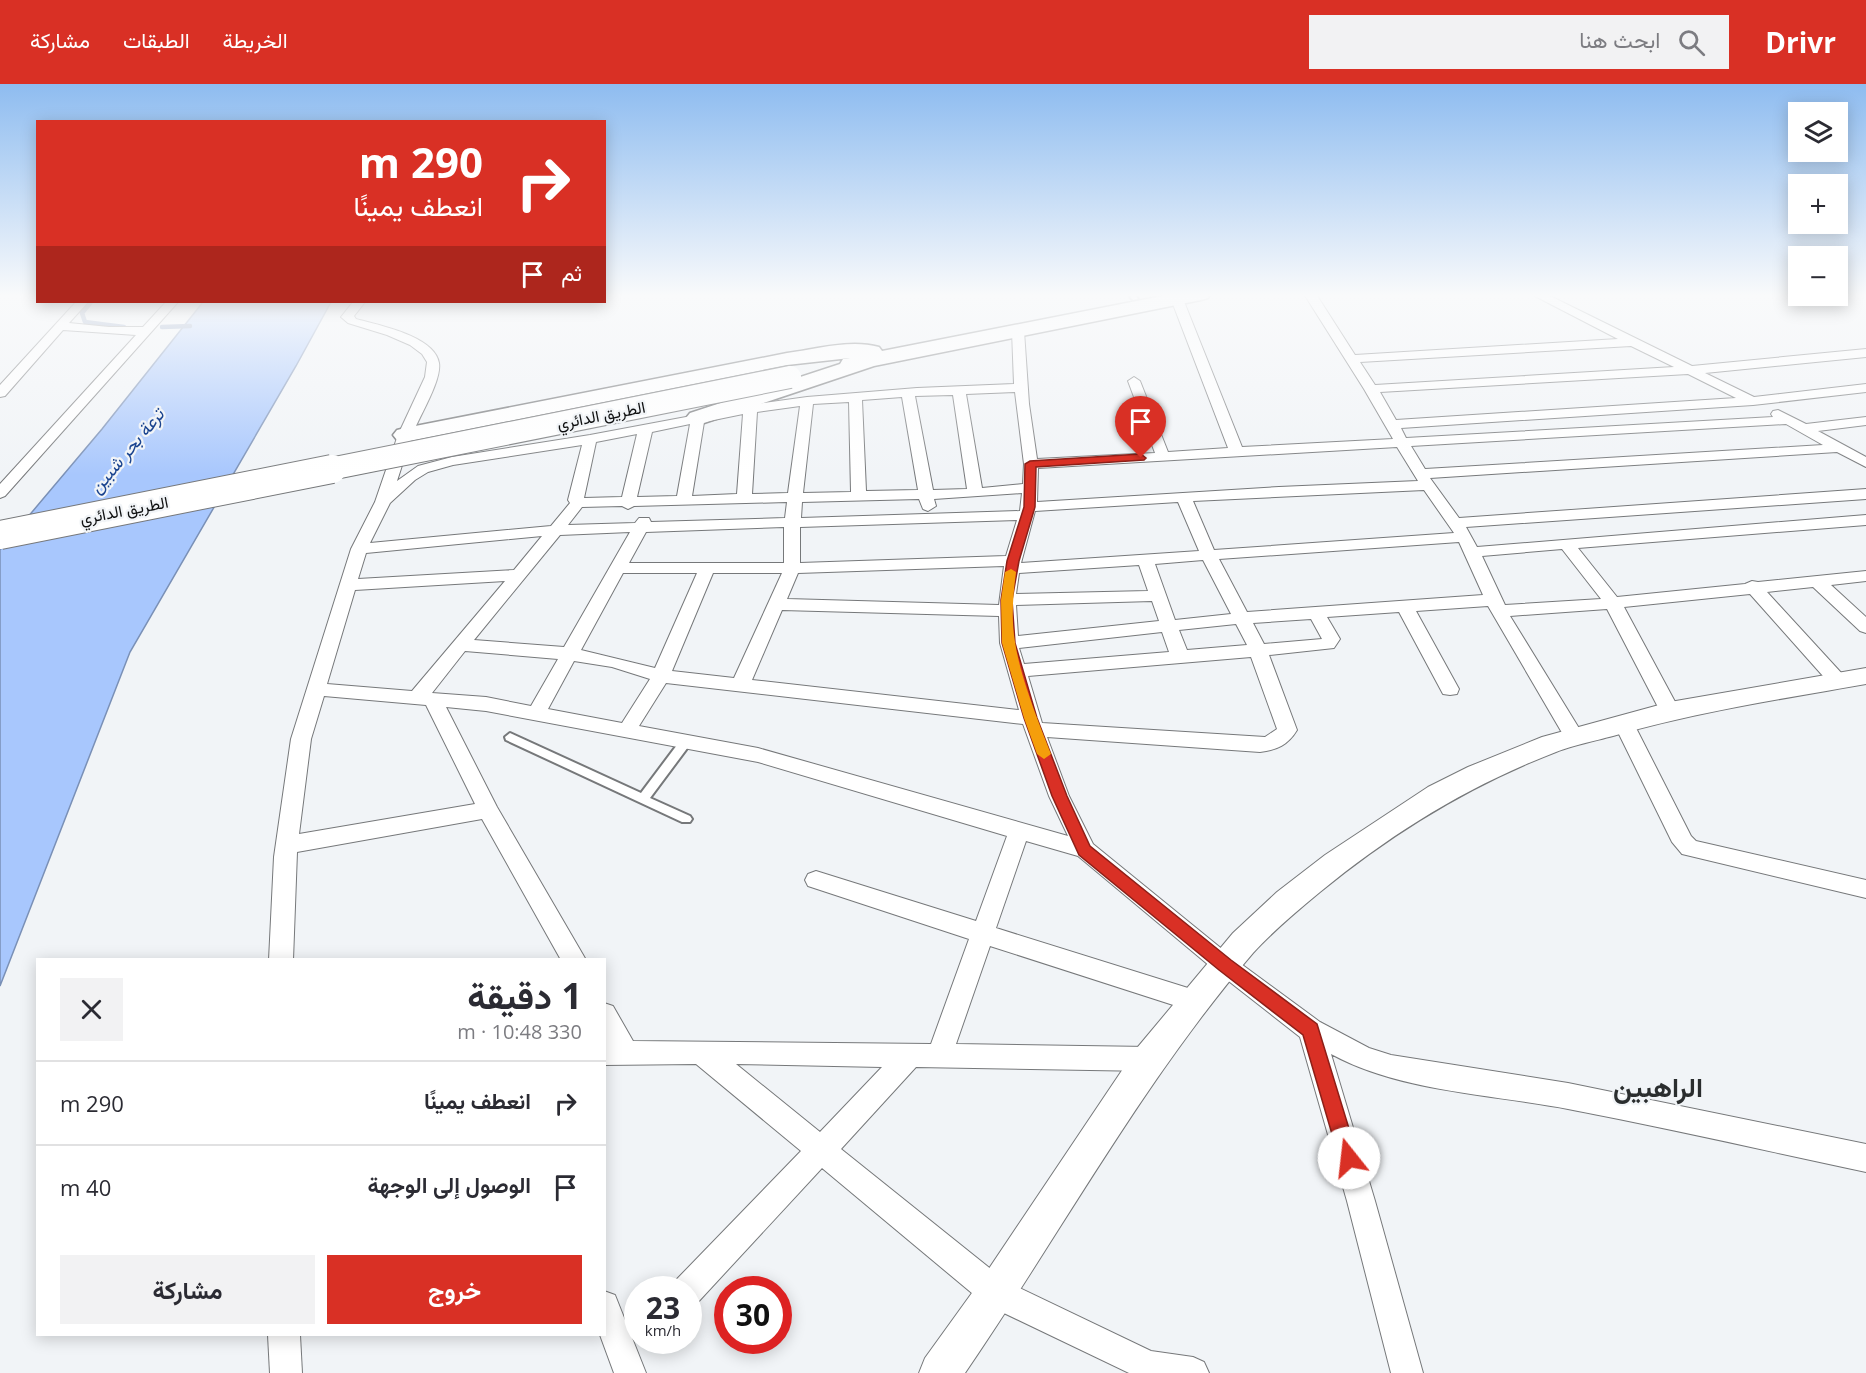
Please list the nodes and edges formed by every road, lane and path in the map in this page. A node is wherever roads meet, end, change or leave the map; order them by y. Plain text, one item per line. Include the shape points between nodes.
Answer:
1 (35, 354) edge
2 (124, 354) edge
3 (428, 354) edge
4 (823, 354) edge
5 (857, 354) edge
6 (881, 354) edge
7 (884, 354) edge
8 (1019, 354) edge
9 (1193, 354) edge
10 (1349, 354) edge
11 (1428, 354) edge
12 (1660, 354) edge
13 (1856, 354) edge
14 (1849, 355) junction
15 (873, 356) junction
16 (1352, 359) junction
17 (1866, 364) edge
18 (1692, 370) junction
19 (788, 373) junction
20 (1134, 381) dead end
21 (1021, 388) junction
22 (1866, 388) edge
23 (1371, 389) junction
24 (959, 391) junction
25 (0, 393) edge
26 (908, 393) junction
27 (855, 397) junction
28 (807, 401) junction
29 (1753, 401) junction
30 (750, 409) junction
31 (698, 418) junction
32 (1788, 420) junction
33 (1866, 421) edge
34 (1390, 425) junction
35 (646, 428) junction
36 (1804, 428) junction
37 (405, 435) junction
38 (590, 439) junction
39 (1400, 441) junction
40 (1840, 448) junction
41 (1238, 452) junction
42 (1163, 456) junction
43 (1865, 461) edge
44 (1030, 464) junction
45 (1425, 480) junction
46 (0, 493) edge
47 (975, 493) junction
48 (925, 494) junction
49 (1866, 494) edge
50 (860, 496) junction
51 (1184, 497) junction
52 (744, 498) junction
53 (795, 498) junction
54 (684, 501) junction
55 (384, 502) junction
56 (578, 503) junction
57 (654, 503) junction
58 (1028, 503) junction
59 (628, 504) junction
60 (930, 518) junction
61 (1866, 520) edge
62 (792, 524) junction
63 (0, 525) edge
64 (640, 528) junction
65 (556, 530) junction
66 (0, 535) edge
67 (1465, 537) junction
68 (1567, 545) junction
69 (359, 549) junction
70 (1208, 554) junction
71 (1145, 559) junction
72 (1012, 565) junction
73 (617, 568) junction
74 (707, 568) junction
75 (792, 568) junction
76 (518, 575) junction
77 (1866, 576) edge
78 (1818, 582) junction
79 (348, 585) junction
80 (1752, 586) junction
81 (1156, 596) junction
82 (1613, 603) junction
83 (776, 604) junction
84 (1007, 606) junction
85 (1496, 606) junction
86 (1405, 607) junction
87 (1316, 613) junction
88 (1244, 618) junction
89 (1168, 626) junction
90 (1866, 627) edge
91 (1009, 643) junction
92 (459, 645) junction
93 (1258, 650) junction
94 (570, 653) junction
95 (1180, 657) junction
96 (1017, 671) junction
97 (661, 676) junction
98 (1852, 678) edge
99 (740, 685) junction
100 (315, 689) junction
101 (1450, 689) dead end
102 (425, 698) junction
103 (1670, 711) junction
104 (536, 713) junction
105 (1032, 724) junction
106 (1624, 724) junction
107 (627, 730) junction
108 (510, 737) dead end
109 (1575, 738) junction
110 (687, 740) junction
111 (643, 799) junction
112 (488, 810) junction
113 (686, 819) dead end
114 (1019, 832) junction
115 (287, 844) junction
116 (1085, 850) junction
117 (816, 880) dead end
118 (1866, 889) edge
119 (982, 933) junction
120 (281, 958) edge
121 (573, 958) edge
122 (1225, 965) junction
123 (1195, 1001) junction
124 (606, 1021) edge
125 (1311, 1030) junction
126 (701, 1052) junction
127 (615, 1053) edge
128 (911, 1056) junction
129 (939, 1056) junction
130 (1149, 1059) junction
131 (822, 1152) junction
132 (1866, 1158) edge
133 (701, 1276) edge
134 (996, 1293) junction
135 (606, 1310) edge
136 (284, 1336) edge
137 (630, 1357) edge
138 (286, 1373) edge
139 (940, 1373) edge
140 (1193, 1373) edge
141 (1407, 1373) edge

1 - 25 street
2 - 46 street
3 - 37 street via 433,362 431,376
4 - 37 highway
5 - 15 highway
6 - 15 highway, الطريق الدائري
7 - 15 highway, الطريق الدائري
8 - 21 street
9 - 41 street
10 - 16 street
11 - 16 street
12 - 18 street
13 - 14 street
14 - 17 street
14 - 18 street
15 - 19 highway, الطريق الدائري
15 - 31 highway
16 - 23 street
18 - 23 street
18 - 29 street
19 - 63 highway, الطريق الدائري
19 - 66 highway, الطريق الدائري, bridge
20 - 42 street
21 - 24 street
21 - 44 street
22 - 29 street
23 - 34 street
24 - 26 street
24 - 47 street
26 - 27 street
26 - 48 street
27 - 28 street
27 - 50 street
28 - 30 street
28 - 53 street
29 - 32 street
29 - 34 street
30 - 31 street
30 - 52 street
31 - 35 street
31 - 54 street
32 - 36 street
32 - 39 street
33 - 36 street
34 - 39 street
35 - 38 street
35 - 59 street
36 - 40 street
37 - 55 street
38 - 55 street via 437,464 410,477
38 - 56 street
39 - 41 street
39 - 45 street
40 - 43 street
40 - 45 street
41 - 42 street
42 - 44 street
44 - 58 street
45 - 51 street
45 - 67 street
47 - 48 street
47 - 58 street
48 - 50 street
48 - 60 street
49 - 67 street
50 - 53 street
51 - 58 street
51 - 70 street
52 - 53 street
52 - 54 street
53 - 62 street
54 - 57 street
55 - 69 street
56 - 59 street
56 - 65 street
57 - 59 street
57 - 64 street
58 - 60 street
58 - 72 street
60 - 62 street
61 - 68 street
62 - 64 street
62 - 75 street
64 - 65 street
64 - 73 street
65 - 69 street
65 - 76 street
67 - 68 street
67 - 70 street
67 - 85 street
68 - 82 street
69 - 79 street
70 - 71 street
70 - 88 street
71 - 72 street
71 - 81 street
72 - 75 street
72 - 84 street
73 - 74 street
73 - 94 street
74 - 75 street
74 - 97 street
75 - 83 street
76 - 79 street
76 - 92 street
77 - 78 street
78 - 80 street
78 - 90 street
79 - 100 street
80 - 82 street
80 - 98 street
81 - 84 street
81 - 89 street
82 - 85 street
82 - 103 street
83 - 84 street
83 - 99 street
84 - 91 street
85 - 86 street
85 - 109 street
86 - 87 street
86 - 101 street
87 - 88 street
87 - 93 street via 1330,643
88 - 89 street
88 - 93 street
89 - 91 street
89 - 95 street
91 - 96 street
92 - 94 street
92 - 102 street
93 - 95 street
93 - 105 street via 1287,730 1270,744
94 - 97 street via 627,664
94 - 104 street
95 - 96 street
96 - 105 street
97 - 99 street
97 - 107 street
98 - 103 street
99 - 105 street
100 - 102 street
100 - 115 street via 301,739
102 - 104 street
102 - 112 street
103 - 106 street
104 - 107 street
105 - 116 street via 1059,796
106 - 109 street
106 - 118 street via 1683,842 1692,849
107 - 110 street
108 - 111 lane
109 - 122 street via 1541,747 1476,774 1408,813 1335,863 1288,902
110 - 111 lane
110 - 114 street via 758,755
111 - 113 lane
112 - 115 street
112 - 121 street
114 - 116 street
114 - 119 street
115 - 120 street
116 - 122 street
117 - 119 street
119 - 123 street
119 - 129 street
122 - 123 street
122 - 125 street
123 - 130 street
124 - 127 street
125 - 132 street via 1363,1058 1391,1067 1568,1096
125 - 141 street
126 - 127 street
126 - 128 street
126 - 131 street
128 - 129 street
128 - 131 street
129 - 130 street
130 - 134 street
131 - 133 street
131 - 134 street
134 - 139 street
134 - 140 street via 1149,1365
135 - 137 street
136 - 138 street

